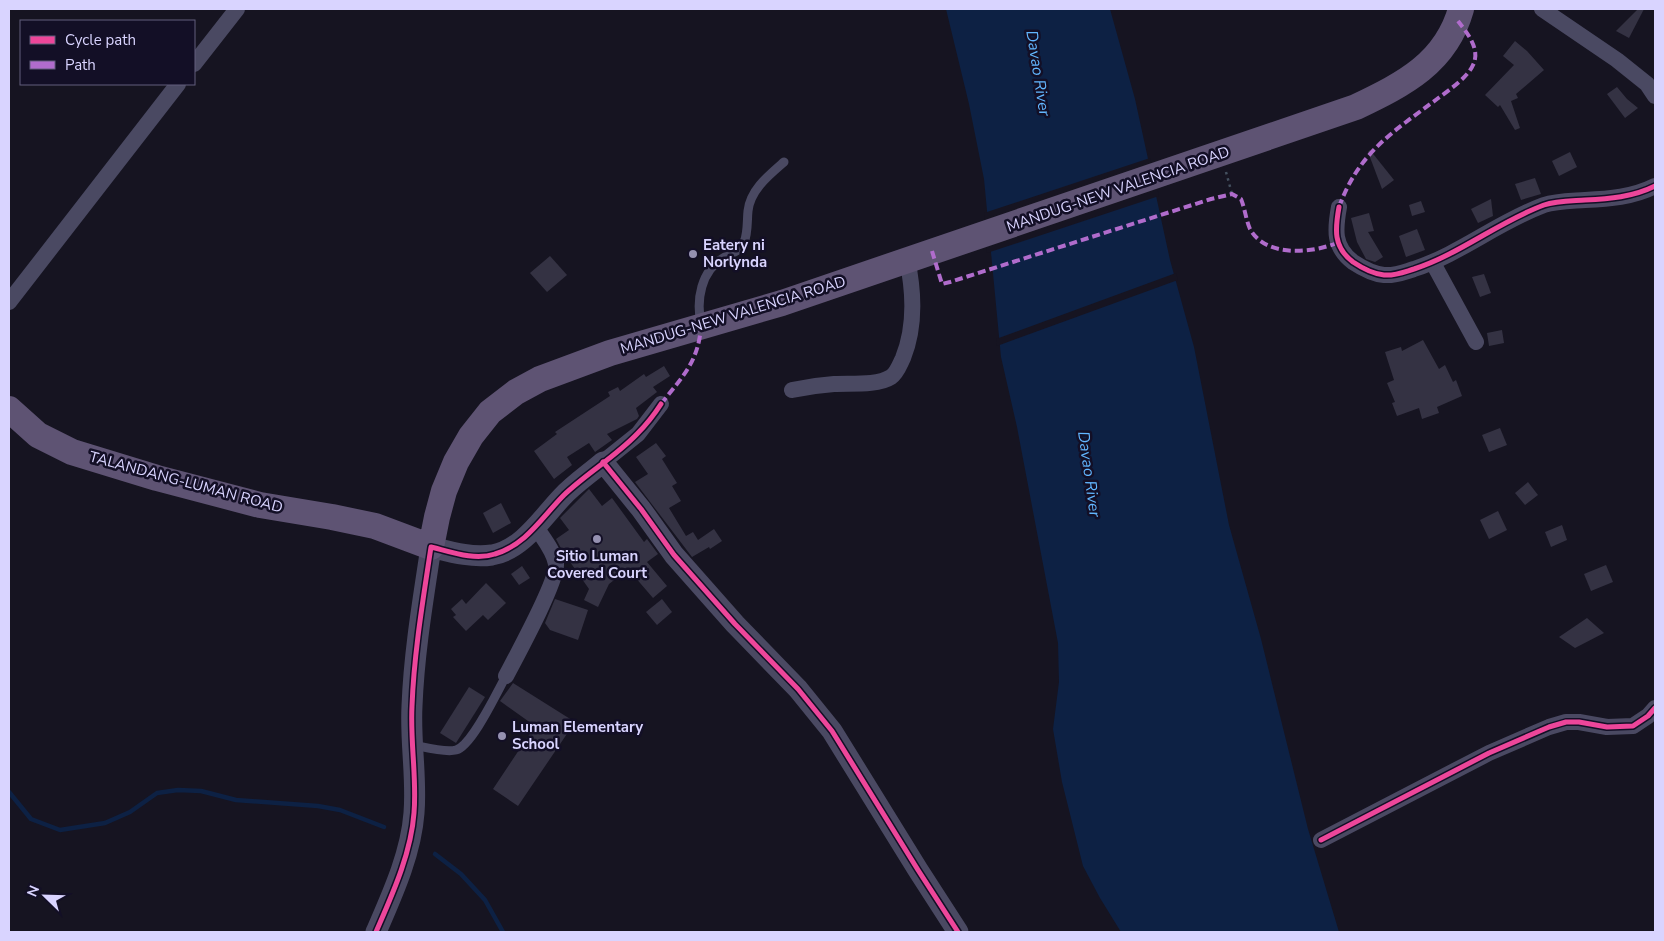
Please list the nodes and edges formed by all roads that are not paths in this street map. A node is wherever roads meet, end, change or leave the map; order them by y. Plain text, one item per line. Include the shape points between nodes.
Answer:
1 (236, 9) edge
2 (1462, 9) edge
3 (1542, 9) edge
4 (195, 63) edge
5 (177, 85) edge
6 (1655, 96) edge
7 (784, 162) dead end
8 (1655, 186) edge
9 (1339, 207) dead end
10 (908, 260) junction
11 (1433, 263) junction
12 (9, 302) edge
13 (701, 327) junction
14 (1476, 342) dead end
15 (792, 390) dead end
16 (661, 404) dead end
17 (9, 409) edge
18 (603, 462) junction
19 (536, 527) junction
20 (431, 547) junction
21 (506, 676) joint
22 (1655, 708) edge
23 (412, 745) junction
24 (1321, 840) dead end
25 (376, 932) edge
26 (958, 932) edge

1 - 4 street
2 - 10 main road, MANDUG-NEW VALENCIA ROAD via 1444,47 1417,74 1391,91 1356,107
3 - 6 street via 1617,60 1648,84
5 - 12 street
7 - 13 lane via 765,178 756,191 748,207 745,240 737,252 712,266 705,278 698,311
8 - 11 street via 1618,198 1546,204 1523,213
9 - 11 street via 1337,243 1359,266 1384,275 1399,274
10 - 13 main road, MANDUG-NEW VALENCIA ROAD
10 - 15 street via 913,297 911,330 899,367 890,377 862,384
11 - 14 street
13 - 20 main road, MANDUG-NEW VALENCIA ROAD via 610,353 540,379 490,412 456,462 444,491
16 - 18 street via 638,434
17 - 20 main road, TALANDANG-LUMAN ROAD via 38,435 72,452 260,505 375,526
18 - 19 street via 563,496
18 - 26 street via 674,555 798,689 832,731
19 - 20 street via 512,547 494,555 456,554
19 - 21 street via 552,553 556,571
20 - 23 street, MANDUG-NEW VALENCIA ROAD via 414,674
21 - 23 lane via 463,747 447,750
22 - 24 street via 1633,726 1566,722 1526,736
23 - 25 street, MANDUG-NEW VALENCIA ROAD via 415,800 411,832 395,887

